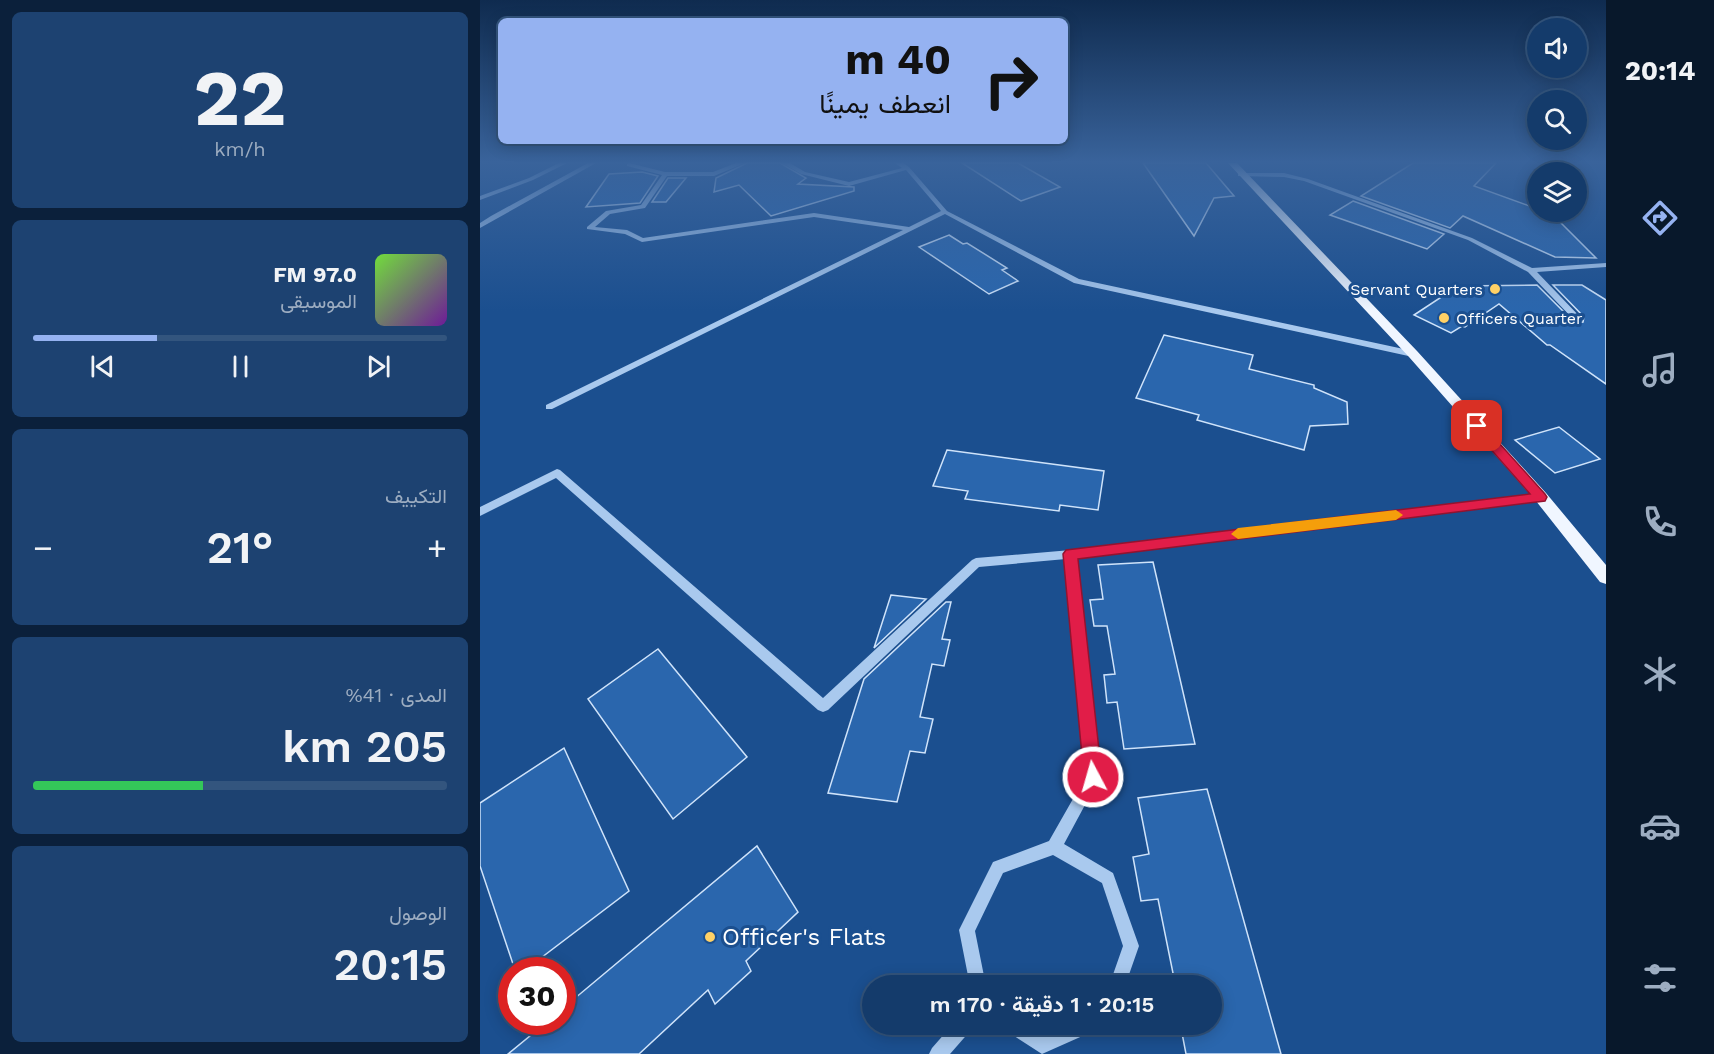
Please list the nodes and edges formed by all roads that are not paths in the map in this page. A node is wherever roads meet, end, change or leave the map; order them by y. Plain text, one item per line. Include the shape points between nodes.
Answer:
1 (500, 212) edge
2 (608, 212) edge
3 (945, 212) joint
4 (1276, 212) edge
5 (1395, 212) edge
6 (480, 226) edge
7 (909, 229) junction
8 (1606, 265) edge
9 (1531, 270) junction
10 (1578, 320) dead end
11 (1413, 354) junction
12 (549, 407) dead end
13 (1541, 497) junction
14 (480, 512) edge
15 (1071, 554) junction
16 (1606, 577) edge
17 (1054, 848) junction
18 (976, 975) edge
19 (1121, 975) edge
20 (955, 1035) edge
21 (1027, 1035) edge
22 (1065, 1035) edge
23 (938, 1054) edge

1 - 6 street
2 - 7 street via 590,228 627,232 642,240 814,215
3 - 7 street
3 - 11 street via 1077,280
4 - 11 main road
5 - 9 street via 1470,239
7 - 12 street
8 - 9 street
9 - 10 street
11 - 13 main road
13 - 15 street
13 - 16 main road
14 - 15 street via 557,473 823,706 976,563
15 - 17 street via 1093,777
17 - 18 street via 998,867 967,930
17 - 19 street via 1108,878 1131,946
20 - 23 street
21 - 22 street via 1042,1045

